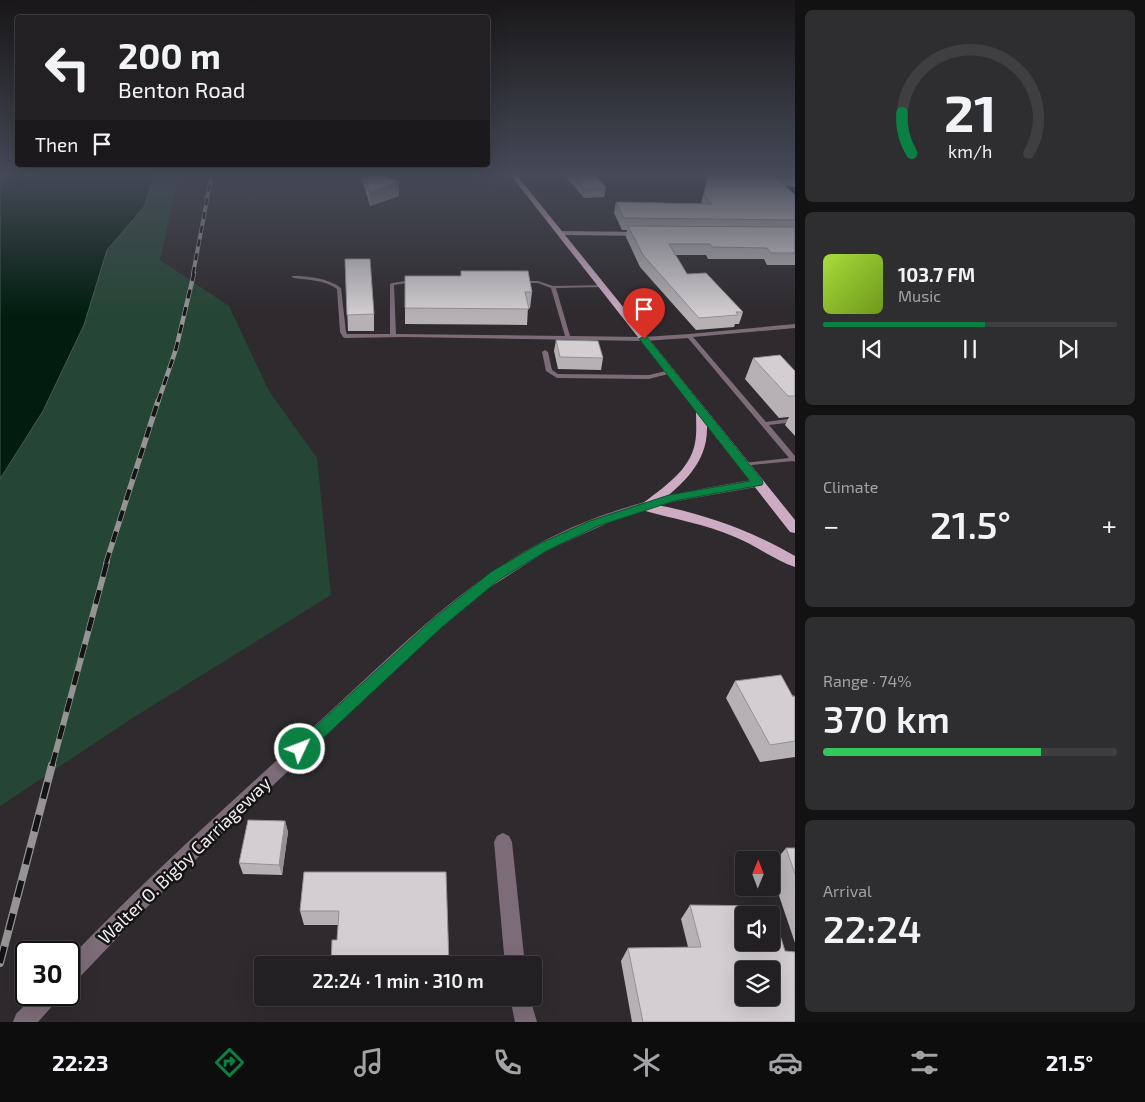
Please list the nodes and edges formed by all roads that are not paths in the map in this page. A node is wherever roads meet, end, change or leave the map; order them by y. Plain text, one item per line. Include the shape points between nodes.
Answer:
1 (550, 221) edge
2 (560, 233) junction
3 (648, 234) edge
4 (294, 277) dead end
5 (420, 281) edge
6 (518, 282) edge
7 (602, 286) junction
8 (553, 287) junction
9 (795, 326) edge
10 (393, 335) junction
11 (689, 336) junction
12 (568, 338) junction
13 (644, 339) junction
14 (545, 352) dead end
15 (670, 372) junction
16 (701, 412) junction
17 (794, 421) edge
18 (764, 424) junction
19 (795, 459) edge
20 (744, 465) junction
21 (758, 483) junction
22 (646, 507) junction
23 (792, 520) edge
24 (795, 529) edge
25 (795, 562) edge
26 (503, 842) dead end
27 (514, 956) edge
28 (80, 962) edge
29 (39, 1006) edge
30 (522, 1006) edge
31 (24, 1022) edge
32 (526, 1022) edge

1 - 2 main road
2 - 3 street
2 - 7 main road
4 - 10 lane via 326,282 339,289 345,336
5 - 10 lane via 392,284
6 - 8 lane via 538,282
7 - 8 lane
7 - 13 main road
8 - 12 lane
9 - 11 lane
10 - 12 lane
11 - 13 lane
11 - 18 lane
12 - 13 lane
13 - 15 main road
14 - 15 lane via 549,370 556,376 649,377
15 - 16 main road
16 - 20 main road
16 - 22 main road via 700,447 694,461 682,477
17 - 18 lane
18 - 19 lane
19 - 20 lane
20 - 21 main road
21 - 22 street, Walter O. Bigby Carriageway via 673,498
21 - 23 main road
22 - 25 main road via 720,526 754,539
22 - 28 street, Walter O. Bigby Carriageway via 594,523 544,547 496,576 438,622 191,850
23 - 24 main road
26 - 27 street
29 - 31 street
30 - 32 street

